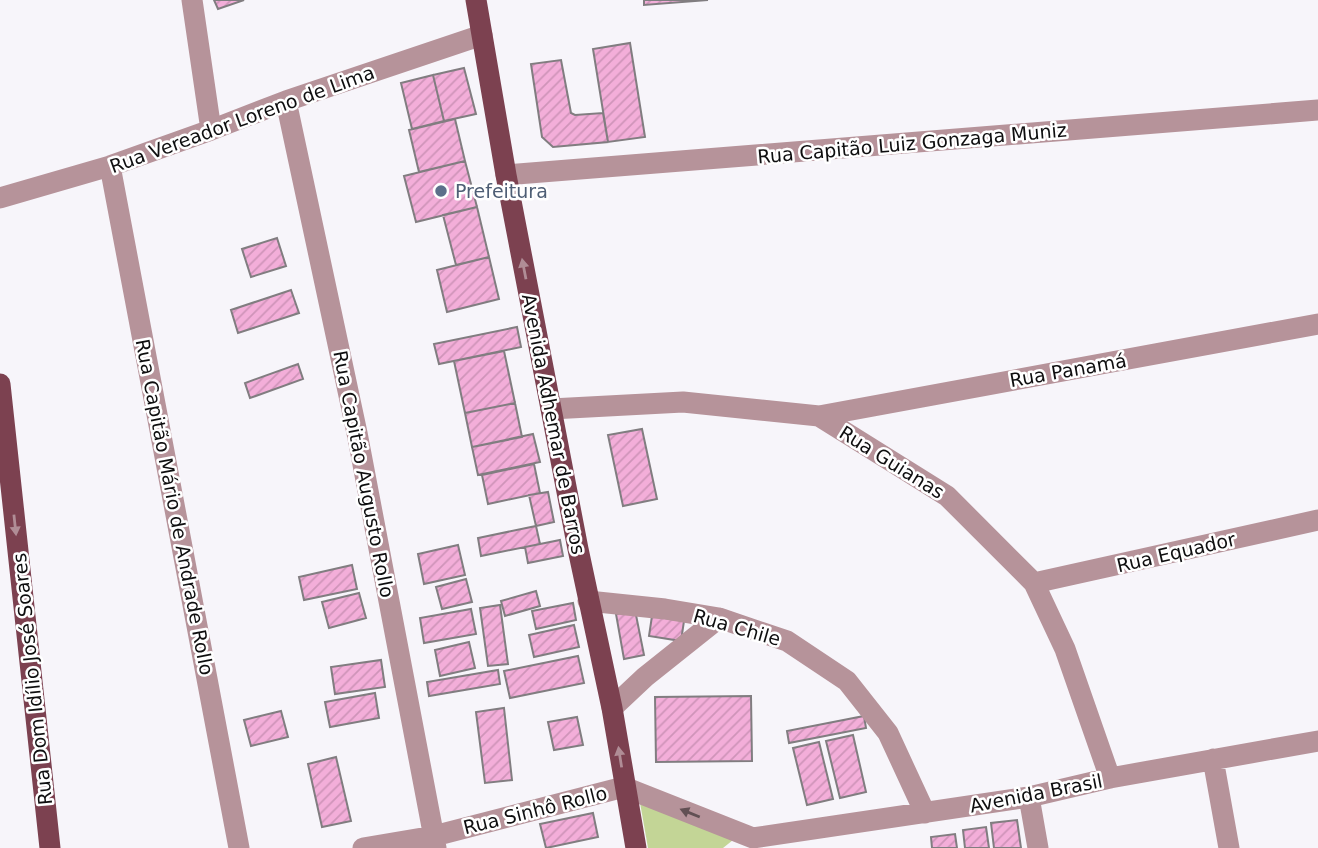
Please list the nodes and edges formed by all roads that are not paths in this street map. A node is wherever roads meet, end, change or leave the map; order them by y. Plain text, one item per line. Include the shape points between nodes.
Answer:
1 (192, 0) edge
2 (476, 0) edge
3 (482, 35) junction
4 (286, 100) junction
5 (1318, 110) edge
6 (211, 130) junction
7 (110, 166) junction
8 (506, 175) junction
9 (0, 198) edge
10 (1318, 324) edge
11 (0, 384) edge
12 (551, 409) junction
13 (819, 416) junction
14 (1318, 520) edge
15 (1034, 583) junction
16 (588, 601) junction
17 (719, 618) junction
18 (612, 708) junction
19 (1318, 741) edge
20 (1213, 760) junction
21 (1110, 778) junction
22 (624, 787) junction
23 (1029, 797) junction
24 (925, 813) junction
25 (837, 838) edge
26 (435, 842) edge
27 (748, 843) edge
28 (50, 848) edge
29 (239, 848) edge
30 (363, 848) edge
31 (636, 848) edge
32 (1038, 848) edge
33 (1229, 848) edge

1 - 6 street
2 - 3 main road, Avenida Adhemar de Barros
3 - 4 street, Rua Vereador Loreno de Lima
3 - 8 main road, Avenida Adhemar de Barros
4 - 6 street, Rua Vereador Loreno de Lima
4 - 26 street, Rua Capitão Augusto Rollo via 357,433
5 - 8 street, Rua Capitão Luiz Gonzaga Muniz via 607,158
6 - 7 street, Rua Vereador Loreno de Lima
7 - 9 street, Rua Vereador Loreno de Lima
7 - 29 street, Rua Capitão Mário de Andrade Rollo
12 -> 8 main road, Avenida Adhemar de Barros
10 - 13 street, Rua Panamá
11 -> 28 main road, Rua Dom Idílio José Soares
12 - 13 street, Rua Guianas via 683,402
12 - 16 main road, Avenida Adhemar de Barros
13 - 15 street, Rua Guianas via 947,496
14 - 15 street, Rua Equador
15 - 21 street, Rua Guianas via 1065,649
16 - 17 street, Rua Chile
16 - 18 main road, Avenida Adhemar de Barros
17 - 18 street
17 - 24 street, Rua Chile via 787,641 847,681 888,733
22 -> 18 main road, Avenida Adhemar de Barros
19 - 20 street, Avenida Brasil
20 - 21 street, Avenida Brasil
20 - 33 street
21 - 23 street, Avenida Brasil
22 - 26 street, Rua Sinhô Rollo
27 -> 22 street, Avenida Brasil
22 - 31 main road, Avenida Adhemar de Barros
23 - 24 street, Avenida Brasil
23 - 32 street
24 - 25 street, Avenida Brasil
25 - 27 street, Avenida Brasil
26 - 30 street, Rua Sinhô Rollo

